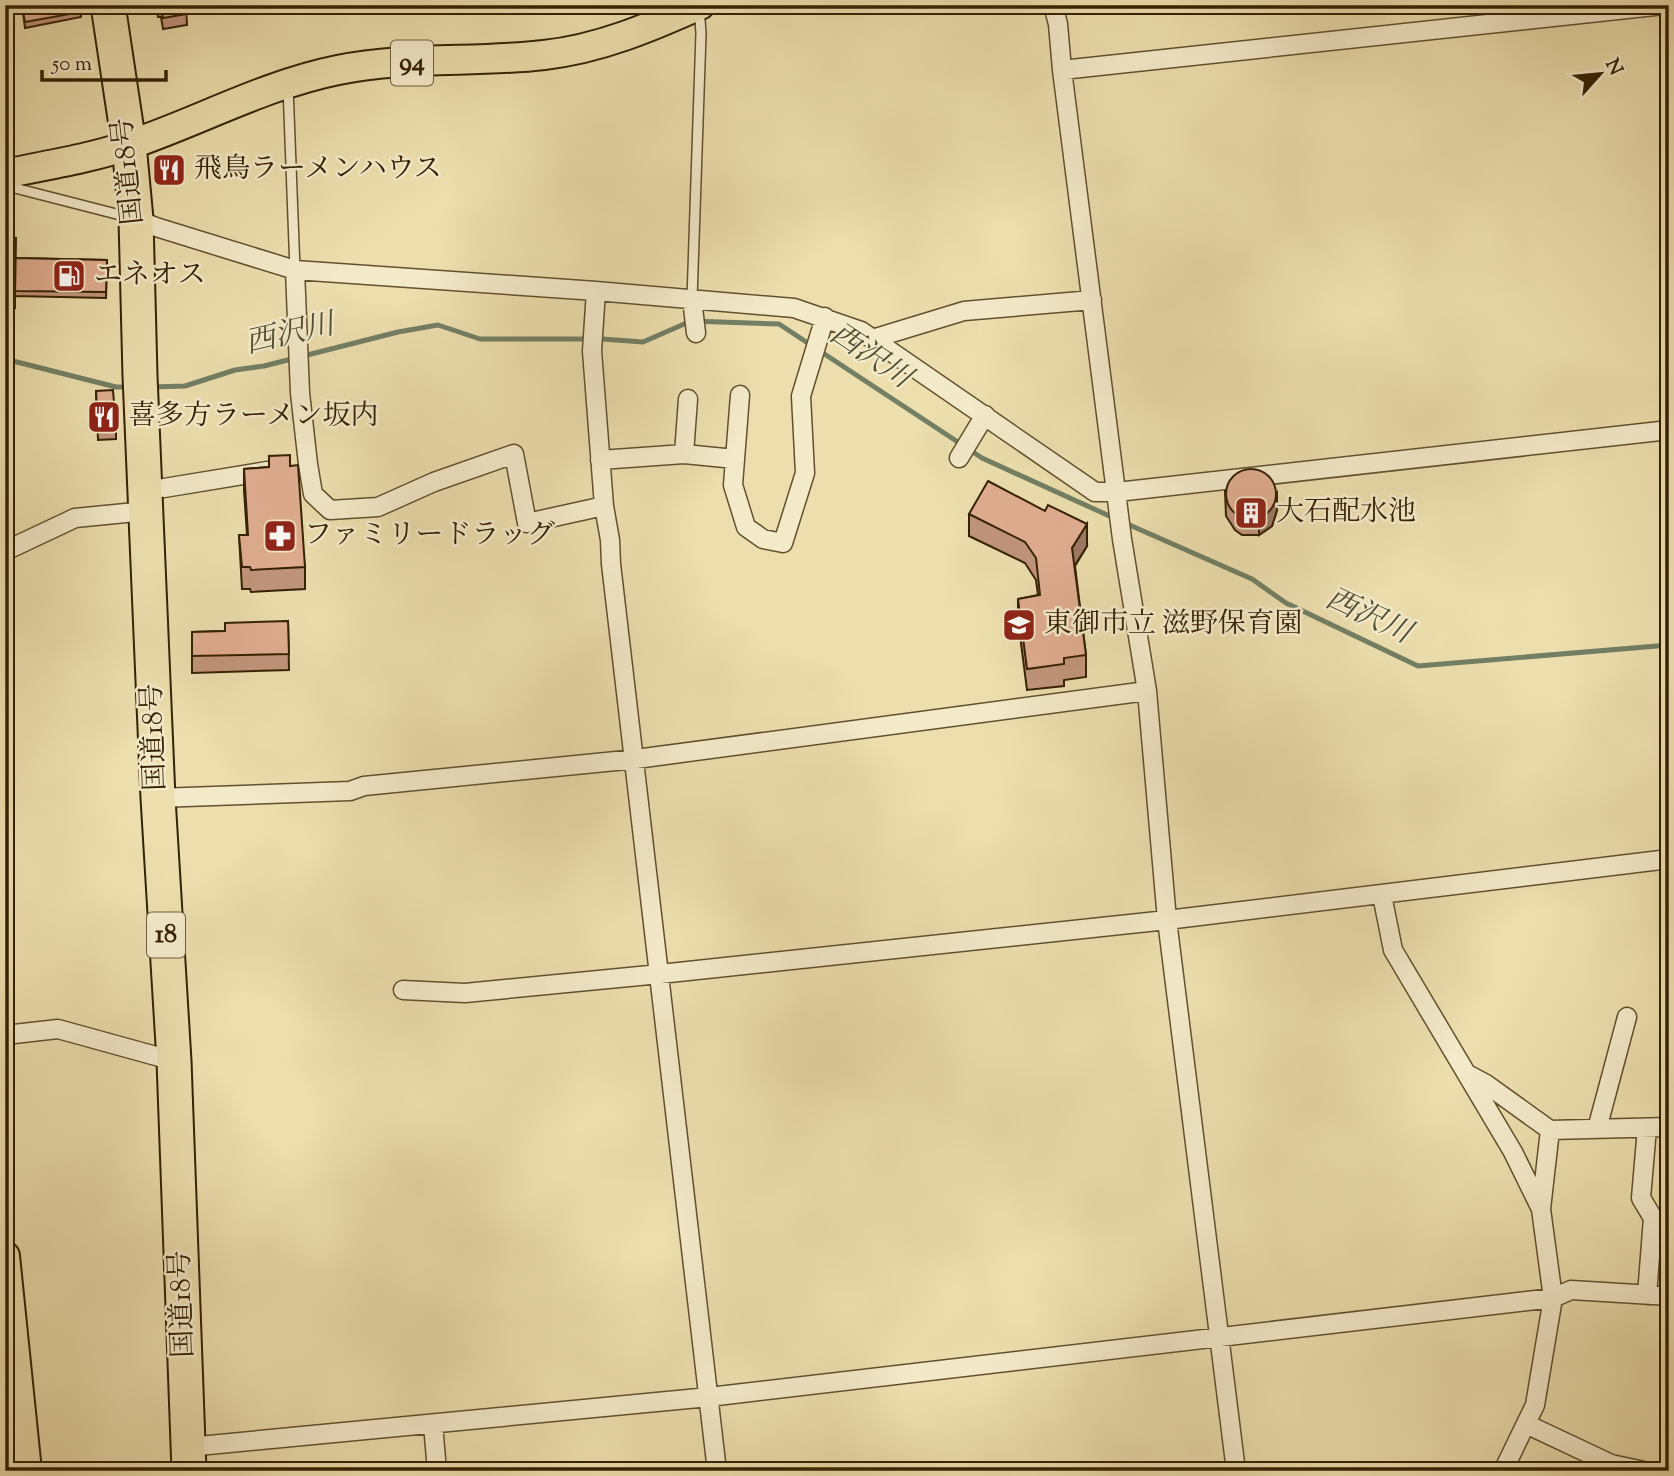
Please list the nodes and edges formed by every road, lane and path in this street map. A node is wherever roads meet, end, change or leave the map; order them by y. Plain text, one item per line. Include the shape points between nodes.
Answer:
1 (108, 5) edge
2 (1053, 5) edge
3 (1664, 5) edge
4 (698, 6) edge
5 (1540, 12) edge
6 (1062, 70) junction
7 (288, 83) junction
8 (129, 145) junction
9 (5, 174) edge
10 (5, 183) edge
11 (135, 219) junction
12 (295, 270) junction
13 (596, 291) junction
14 (1092, 300) junction
15 (693, 304) junction
16 (824, 317) junction
17 (696, 333) dead end
18 (872, 339) junction
19 (740, 395) dead end
20 (688, 400) dead end
21 (985, 415) junction
22 (1669, 430) edge
23 (684, 454) junction
24 (959, 458) dead end
25 (735, 459) junction
26 (600, 460) junction
27 (295, 466) junction
28 (155, 499) junction
29 (1118, 499) junction
30 (604, 506) junction
31 (5, 551) edge
32 (1147, 691) junction
33 (636, 759) junction
34 (158, 799) junction
35 (1669, 859) edge
36 (1382, 895) junction
37 (1167, 920) junction
38 (660, 974) junction
39 (403, 990) dead end
40 (1627, 1017) dead end
41 (5, 1035) edge
42 (174, 1061) junction
43 (1468, 1074) junction
44 (1669, 1127) edge
45 (1647, 1128) junction
46 (1597, 1129) junction
47 (1550, 1130) junction
48 (1541, 1209) junction
49 (5, 1256) edge
50 (1647, 1295) junction
51 (1669, 1296) edge
52 (1553, 1298) junction
53 (1218, 1339) junction
54 (709, 1397) junction
55 (433, 1424) junction
56 (1526, 1424) junction
57 (188, 1459) edge
58 (23, 1465) edge
59 (437, 1471) edge
60 (717, 1471) edge
61 (1236, 1471) edge
62 (1503, 1471) edge
63 (1644, 1471) edge

1 - 8 highway, 国道18号 / 18
2 - 6 street
3 - 5 street
4 - 7 main road, 94 via 577,49 339,69
4 - 15 lane
5 - 6 street
6 - 14 street
7 - 8 main road, 94
7 - 12 lane
8 - 9 main road, 94
8 - 11 highway, 国道18号 / 18
10 - 11 lane
11 - 12 street
11 - 28 highway, 国道18号 / 18
12 - 13 street
12 - 27 street via 300,393
13 - 15 street
13 - 26 street via 592,349
14 - 18 street via 964,311
14 - 29 street
15 - 16 street via 794,308
15 - 17 street
16 - 18 street
16 - 25 street via 801,396 805,473 783,544 763,539 746,527 733,485
18 - 21 street
19 - 25 street
20 - 23 street
21 - 24 street
21 - 29 street via 1095,492
22 - 29 street
23 - 25 street
23 - 26 street
26 - 30 street
27 - 28 street
27 - 30 street via 313,495 330,510 378,507 514,454 527,523
28 - 31 street via 75,518
28 - 34 highway, 国道18号 / 18
29 - 32 street
30 - 33 street
32 - 33 street
32 - 37 street
33 - 34 street via 350,791
33 - 38 street
34 - 42 highway, 国道18号 / 18
35 - 36 street
36 - 37 street
36 - 43 street via 1393,950
37 - 38 street
37 - 53 street
38 - 39 street via 465,993
38 - 54 street
40 - 46 street
41 - 42 street via 58,1029
42 - 57 highway, 国道18号 / 18
43 - 47 street
43 - 48 street
44 - 45 street
45 - 46 street
45 - 50 street via 1642,1198 1653,1218
46 - 47 street
47 - 48 street
48 - 52 street
49 - 58 main road
50 - 51 street
50 - 52 street via 1572,1290
52 - 53 street
52 - 56 street via 1535,1405
53 - 54 street
53 - 61 street
54 - 55 street
54 - 60 street
55 - 57 street
55 - 59 street
56 - 62 street
56 - 63 street via 1611,1464

